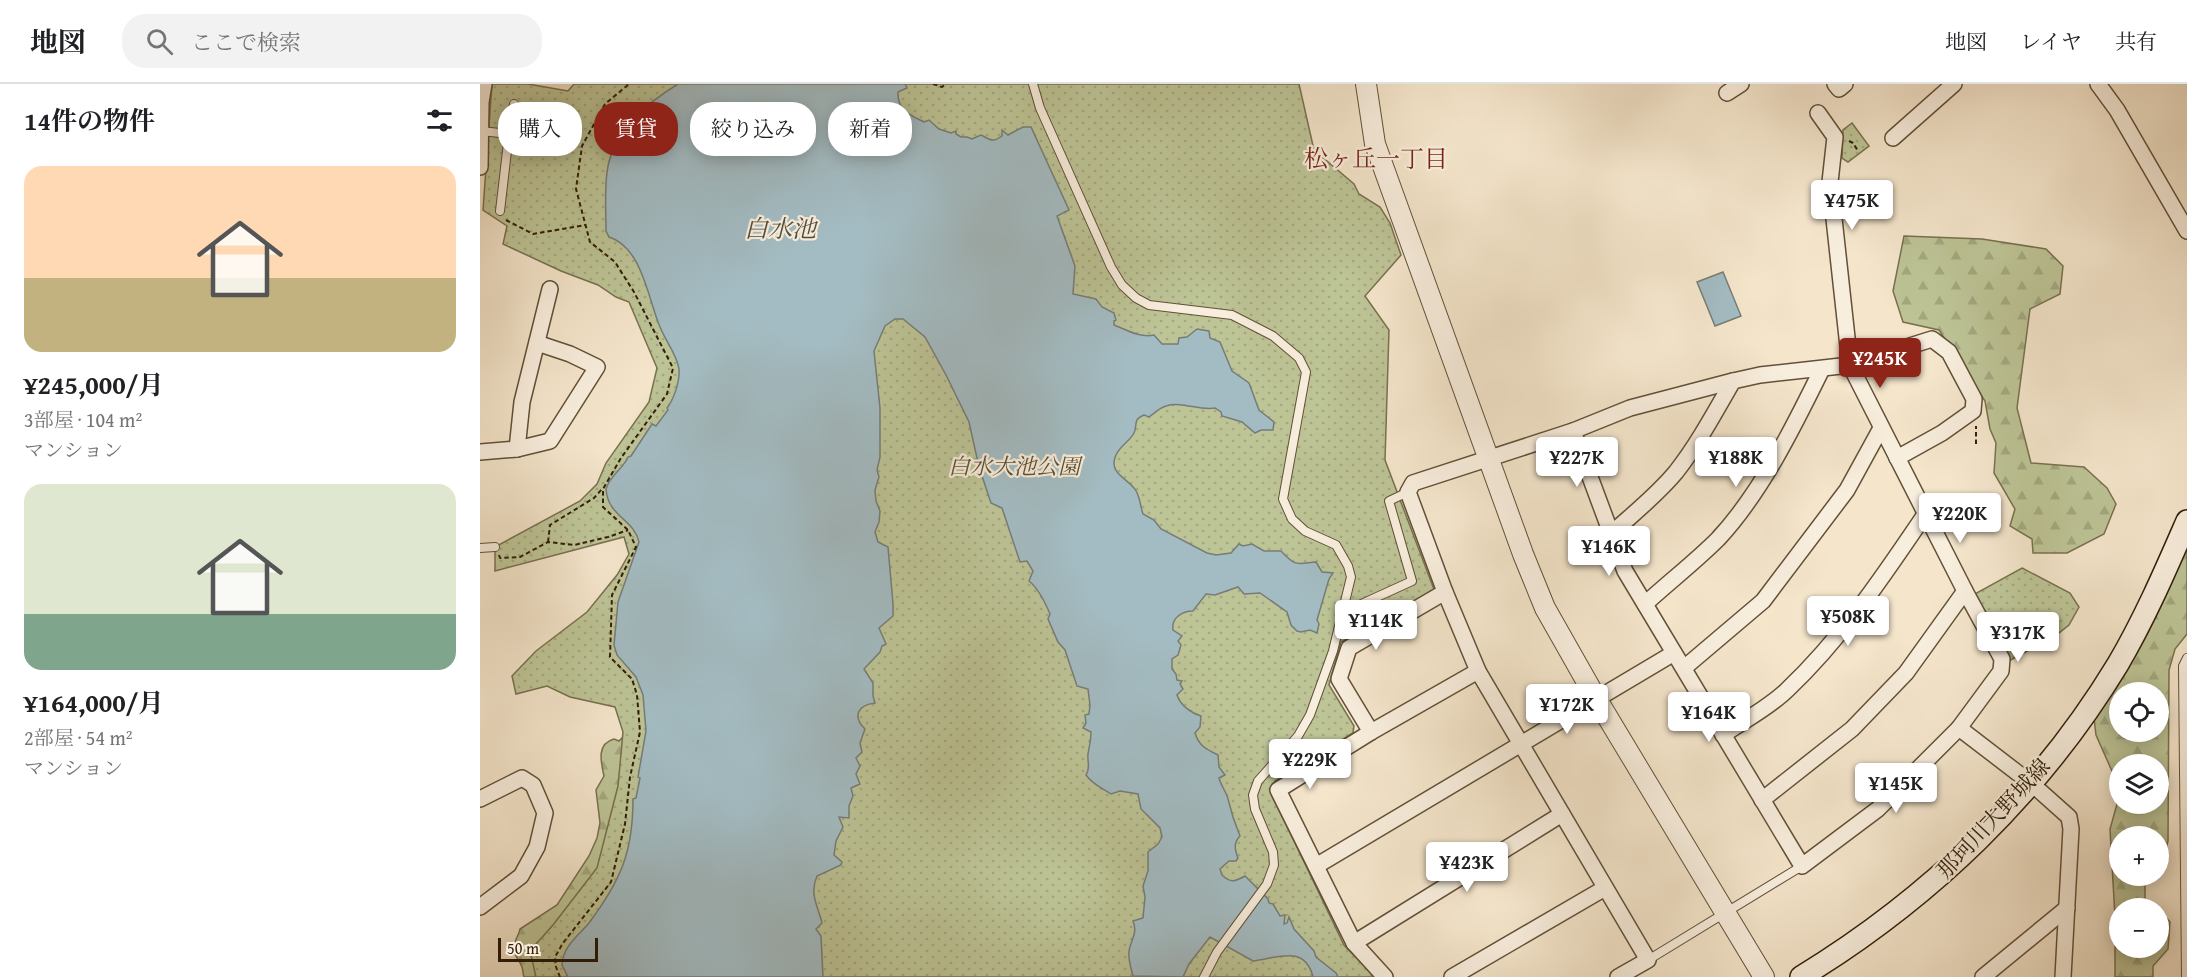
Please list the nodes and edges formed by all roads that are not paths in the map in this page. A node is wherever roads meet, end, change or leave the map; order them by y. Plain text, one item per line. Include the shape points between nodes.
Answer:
1 (484, 84) edge
2 (1033, 84) edge
3 (1367, 84) edge
4 (1835, 84) edge
5 (1845, 84) edge
6 (1954, 84) edge
7 (2098, 84) edge
8 (1818, 113) dead end
9 (481, 130) edge
10 (498, 132) edge
11 (1893, 138) dead end
12 (506, 156) edge
13 (480, 167) edge
14 (500, 211) road end
15 (2187, 231) edge
16 (550, 289) dead end
17 (537, 343) junction
18 (1850, 365) junction
19 (1822, 369) junction
20 (1733, 381) junction
21 (1881, 428) junction
22 (1573, 431) junction
23 (480, 438) edge
24 (517, 449) junction
25 (480, 452) edge
26 (1488, 457) junction
27 (1897, 458) junction
28 (1408, 492) junction
29 (1926, 513) junction
30 (2187, 521) edge
31 (1612, 533) junction
32 (495, 547) road end
33 (480, 548) edge
34 (1965, 591) junction
35 (1445, 592) junction
36 (1645, 604) junction
37 (1344, 612) junction
38 (1674, 653) junction
39 (2187, 658) edge
40 (1684, 668) junction
41 (1478, 671) junction
42 (1596, 699) junction
43 (1959, 728) junction
44 (1371, 732) junction
45 (1724, 735) junction
46 (1520, 743) junction
47 (2032, 784) junction
48 (480, 799) edge
49 (1762, 800) junction
50 (1562, 814) junction
51 (1316, 866) junction
52 (1802, 866) junction
53 (1605, 888) junction
54 (480, 907) edge
55 (2067, 908) junction
56 (1725, 914) junction
57 (1354, 943) junction
58 (1648, 960) junction
59 (1204, 977) edge
60 (1385, 977) edge
61 (1452, 977) edge
62 (1618, 977) edge
63 (1764, 977) edge
64 (1801, 977) edge
65 (1983, 977) edge
66 (2063, 977) edge
67 (2186, 977) edge

1 - 9 street
2 - 37 lane via 1040,108 1122,285 1149,305 1232,315 1273,336 1299,358 1306,372 1283,499 1292,519 1305,531 1336,545 1348,566 1351,577
3 - 26 street via 1376,144
4 - 5 street via 1839,89
6 - 11 street
7 - 15 street
8 - 18 street via 1835,137 1830,182
9 - 10 lane
9 - 13 street
12 - 14 lane
16 - 17 street
17 - 24 street via 522,402
17 - 24 street via 597,367 550,441
18 - 19 street
18 - 21 street
18 - 27 street via 1932,339 1948,352 1974,399 1973,411
19 - 20 street
19 - 36 street via 1798,419 1753,494 1718,538
20 - 22 street via 1630,408
20 - 31 street via 1676,471 1645,506
21 - 27 street
21 - 40 street via 1847,490 1763,602
22 - 26 street
22 - 31 street
23 - 25 street
24 - 25 street
26 - 28 street via 1413,483
26 - 42 street via 1545,608
27 - 29 street
28 - 35 street
28 - 37 lane via 1389,501 1412,581
29 - 34 street
29 - 45 street via 1873,592 1808,668 1786,692
30 - 47 main road, 那珂川大野城線 via 2151,602 2119,661
31 - 36 street via 1624,571
32 - 33 lane
34 - 43 street via 2002,659 2001,671
34 - 49 street via 1906,673 1852,729
35 - 41 street
35 - 44 street via 1349,648 1339,679
36 - 38 street
37 - 59 lane via 1310,715 1298,736 1258,781 1253,795 1273,852 1274,865 1267,884 1217,952
38 - 40 street
38 - 42 street
39 - 67 lane via 2183,666
40 - 45 street
41 - 44 street
41 - 46 street
42 - 46 street
42 - 56 street
43 - 47 street
43 - 52 street via 1878,809
44 - 51 street via 1278,790
45 - 49 street
46 - 50 street
46 - 51 street
47 - 55 street via 2069,817
47 - 64 main road, 那珂川大野城線 via 1969,850 1914,898
48 - 54 street via 522,778 533,785 545,813 537,847 521,876
49 - 52 street
50 - 53 street
50 - 57 street
51 - 57 street
52 - 56 lane
53 - 58 street
53 - 61 street
55 - 65 street
55 - 66 street
56 - 58 lane
56 - 63 street
57 - 60 street
58 - 62 street

